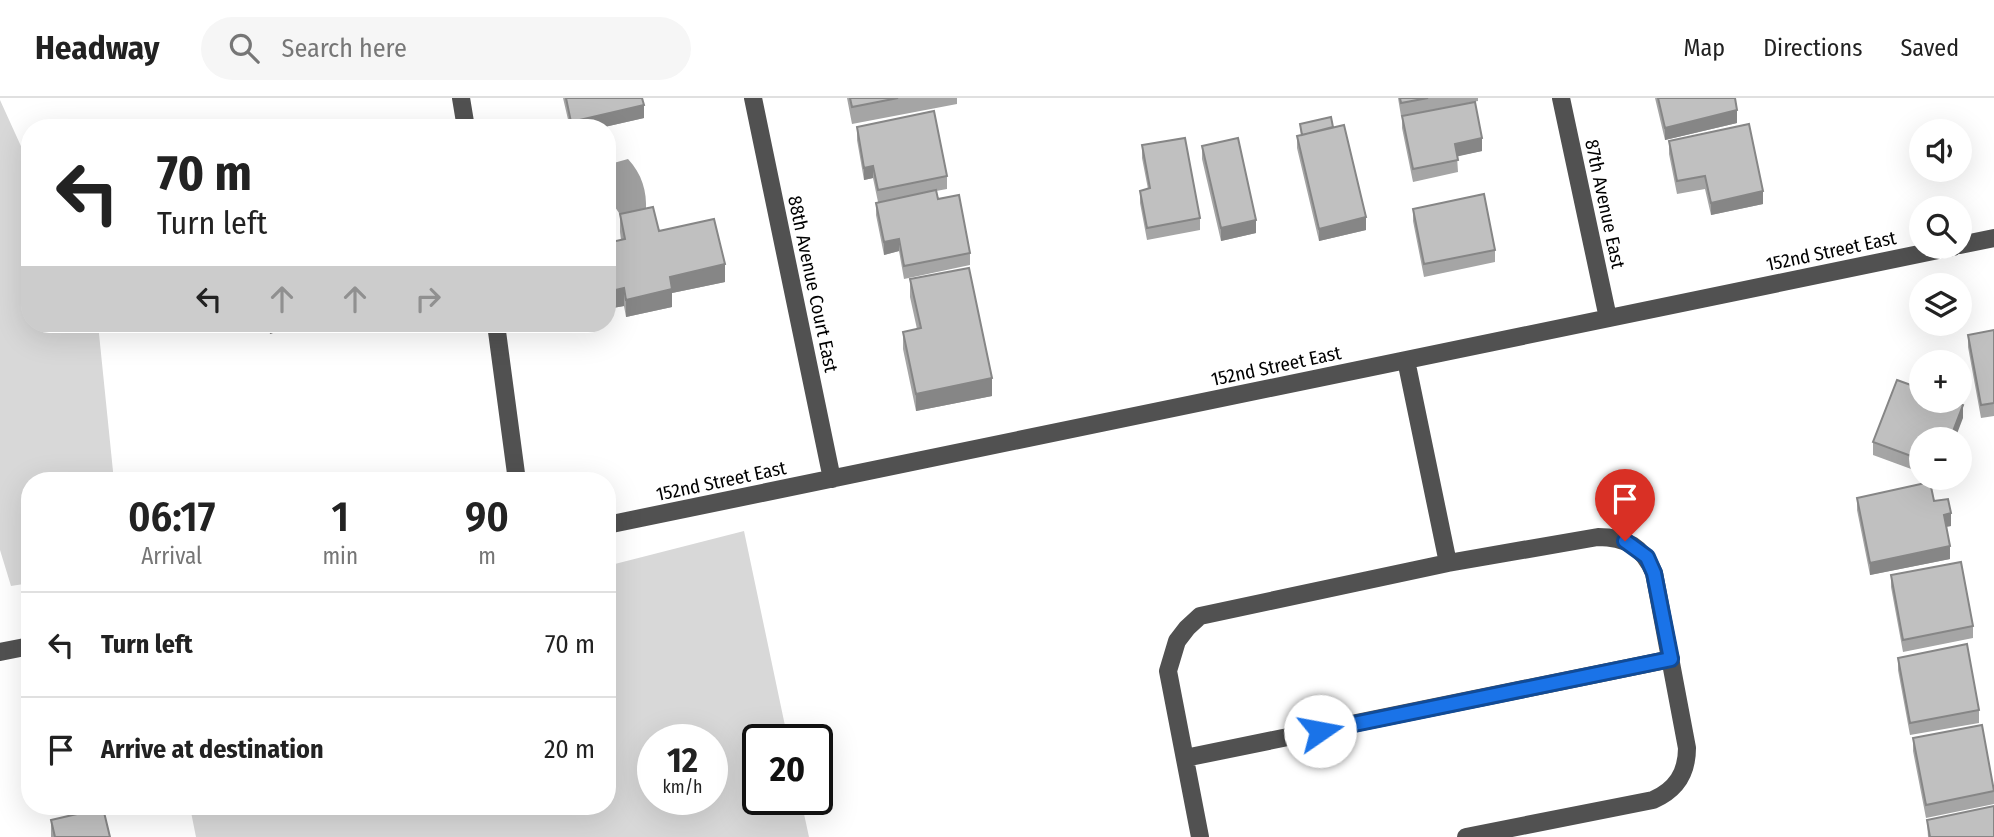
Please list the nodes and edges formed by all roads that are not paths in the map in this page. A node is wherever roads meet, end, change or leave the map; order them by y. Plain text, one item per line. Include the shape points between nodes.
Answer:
1 (461, 98) edge
2 (753, 98) edge
3 (1561, 98) edge
4 (464, 119) edge
5 (1994, 238) edge
6 (1972, 243) edge
7 (1909, 256) edge
8 (1608, 318) junction
9 (497, 333) edge
10 (1406, 360) junction
11 (516, 472) edge
12 (832, 479) junction
13 (616, 524) edge
14 (1448, 563) junction
15 (21, 648) edge
16 (0, 652) edge
17 (1671, 659) junction
18 (1185, 758) junction
19 (1200, 837) edge
20 (1466, 837) edge

1 - 4 street
2 - 12 street, 88th Avenue Court East
3 - 8 street, 87th Avenue East
5 - 6 street
7 - 8 street, 152nd Street East
8 - 10 street, 152nd Street East
9 - 11 street
10 - 12 street, 152nd Street East
10 - 14 street
12 - 13 street, 152nd Street East
14 - 17 street via 1598,537 1625,541 1647,557 1654,573
14 - 18 street via 1200,616 1177,640 1168,671
15 - 16 street
17 - 18 street
17 - 20 street via 1687,761 1683,774 1665,795
18 - 19 street

